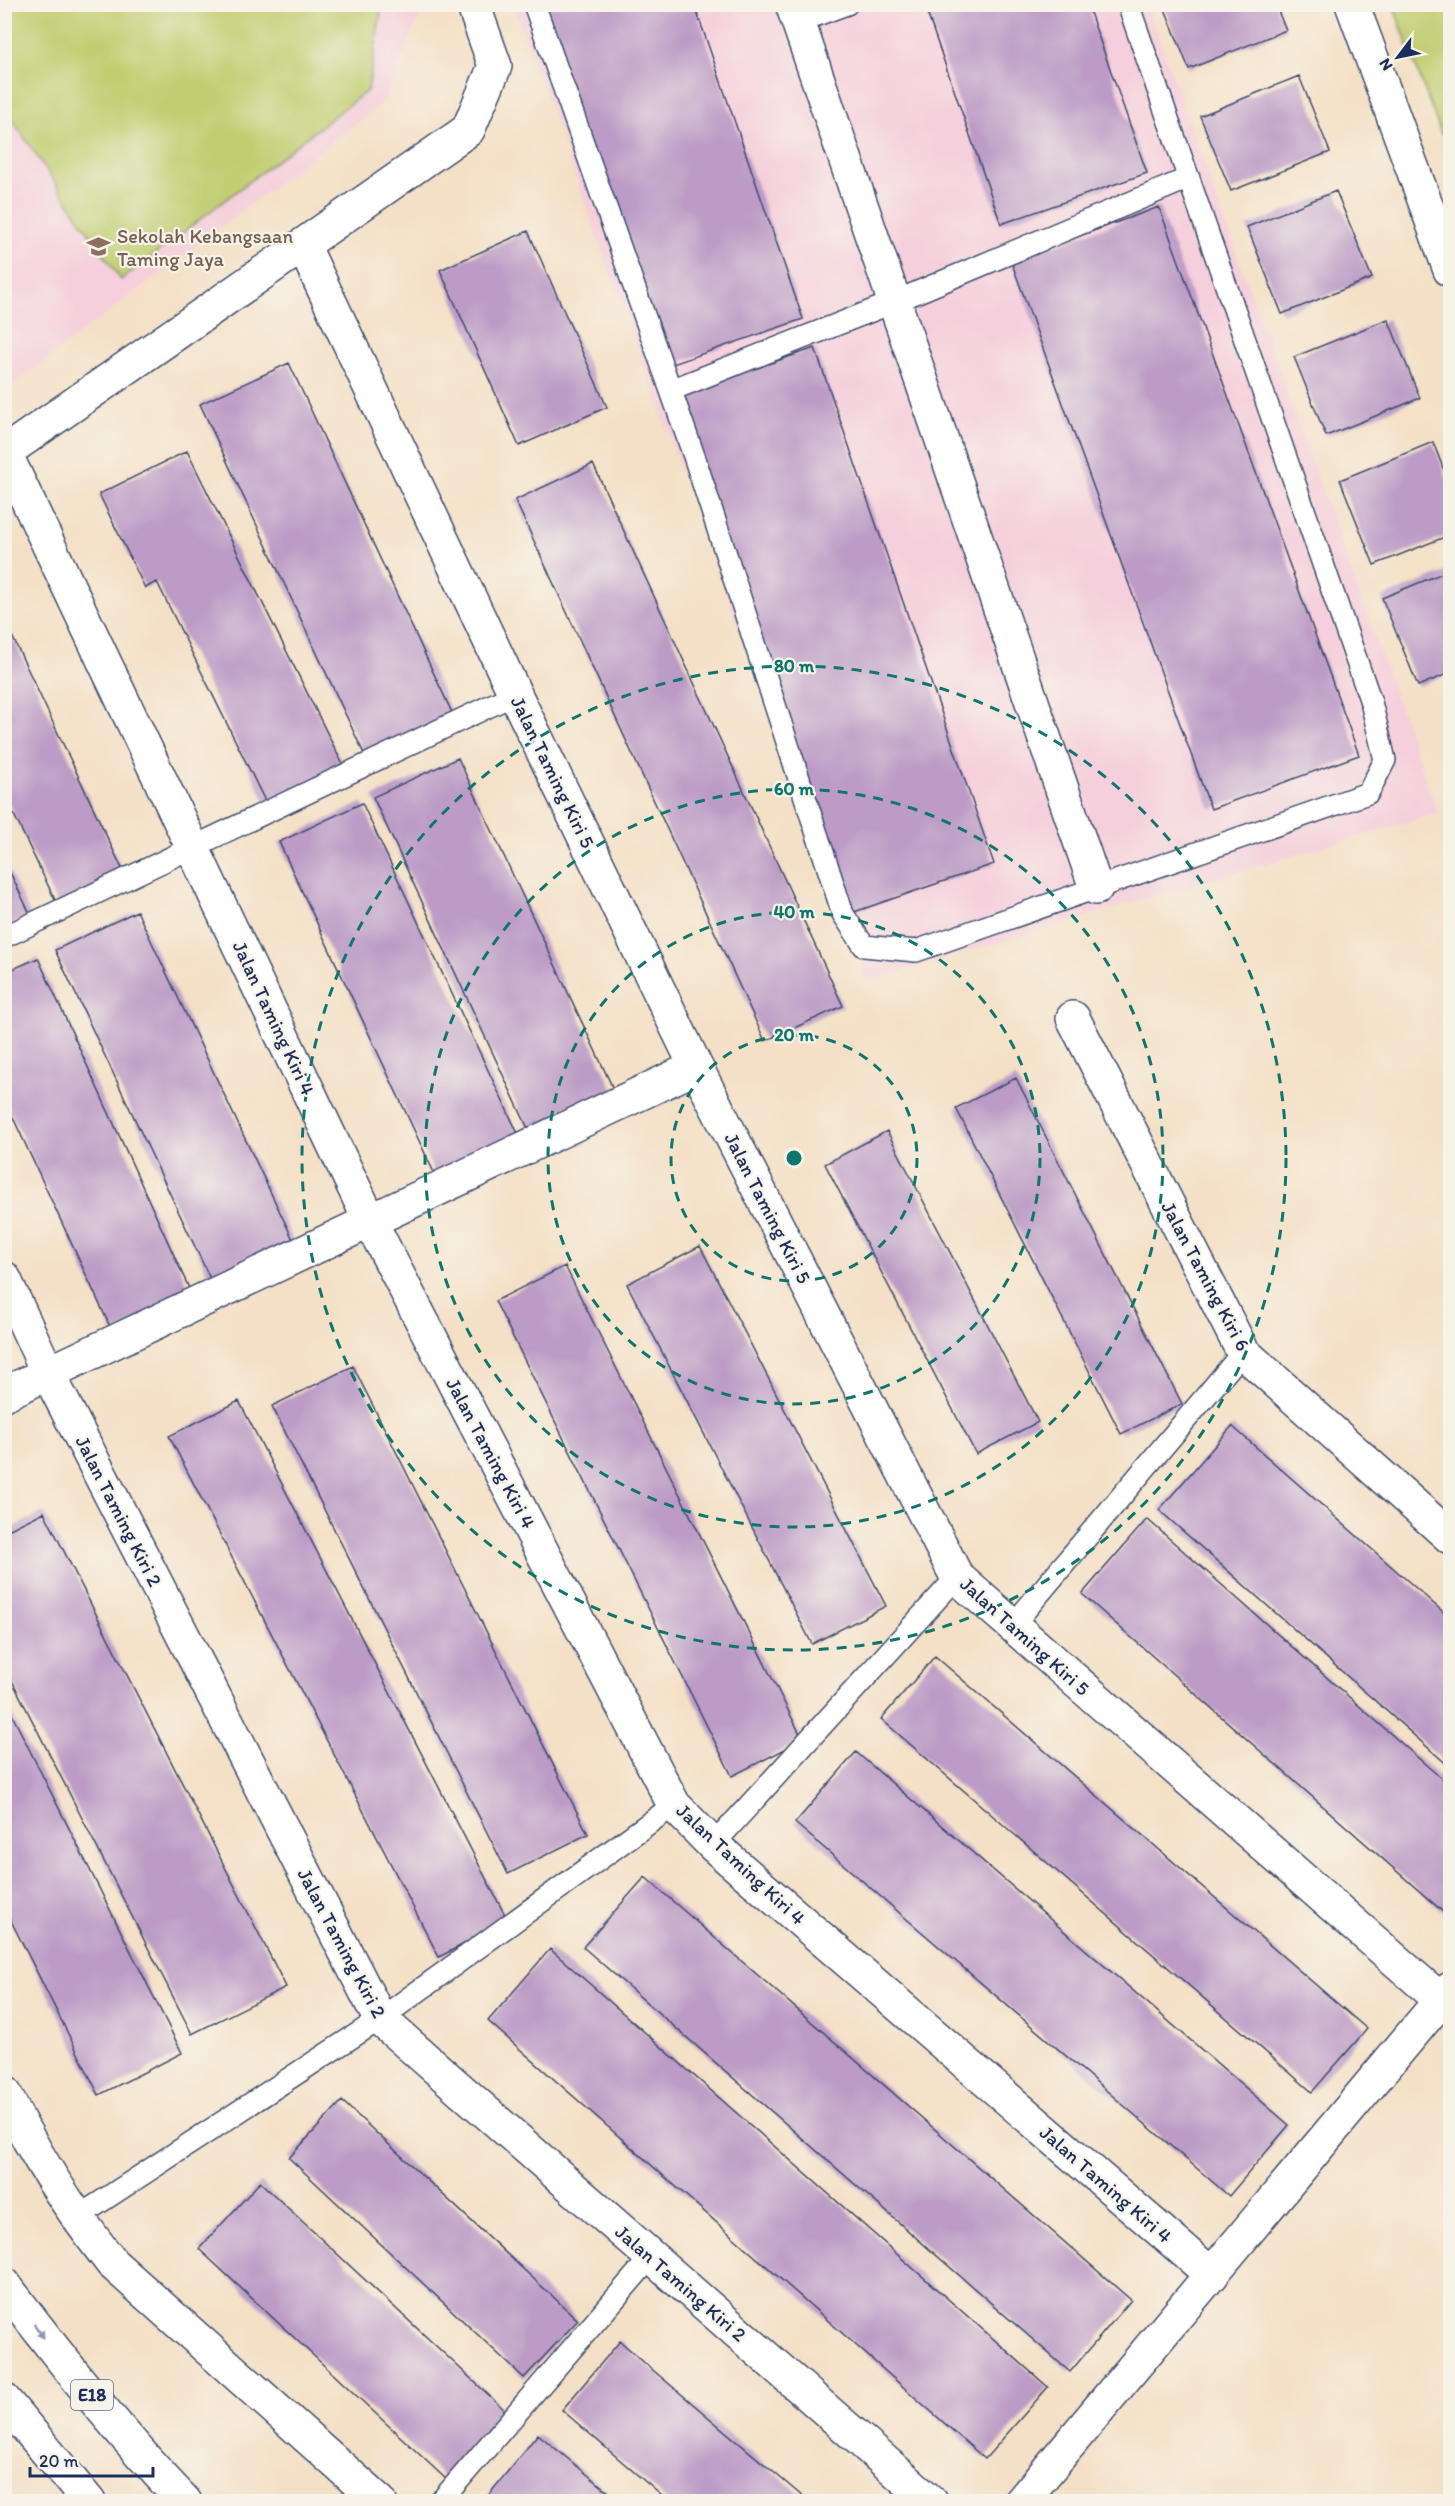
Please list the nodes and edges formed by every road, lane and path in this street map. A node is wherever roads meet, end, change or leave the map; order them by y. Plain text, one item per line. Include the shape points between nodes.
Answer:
1 (473, 4) edge
2 (534, 4) edge
3 (847, 4) edge
4 (1128, 4) edge
5 (1352, 4) edge
6 (795, 13) edge
7 (1189, 178) junction
8 (303, 245) junction
9 (1450, 270) edge
10 (894, 302) junction
11 (671, 390) junction
12 (5, 452) edge
13 (515, 694) junction
14 (192, 847) junction
15 (1096, 888) junction
16 (4, 937) edge
17 (1073, 1018) dead end
18 (696, 1067) junction
19 (370, 1221) junction
20 (4, 1278) edge
21 (1243, 1352) junction
22 (48, 1373) junction
23 (4, 1394) edge
24 (1450, 1537) edge
25 (957, 1577) junction
26 (1012, 1626) junction
27 (674, 1805) junction
28 (713, 1845) junction
29 (1447, 1999) edge
30 (380, 2019) junction
31 (4, 2092) edge
32 (76, 2218) junction
33 (651, 2257) junction
34 (1212, 2275) junction
35 (4, 2284) edge
36 (4, 2400) edge
37 (89, 2502) edge
38 (185, 2502) edge
39 (380, 2502) edge
40 (440, 2502) edge
41 (931, 2502) edge
42 (1021, 2502) edge

1 - 8 main road via 495,66 468,130
2 - 11 lane
3 - 6 lane
4 - 7 lane
5 - 9 main road
6 - 10 main road
7 - 10 lane
7 - 15 lane via 1371,702 1385,760 1368,793
8 - 12 main road
8 - 13 main road, Jalan Taming Kiri 5
10 - 11 lane
10 - 15 main road
11 - 15 lane via 843,914 864,946 916,951
12 - 14 main road, Jalan Taming Kiri 4
13 - 14 lane
13 - 18 main road, Jalan Taming Kiri 5
14 - 16 lane
14 - 19 main road, Jalan Taming Kiri 4
17 - 21 main road, Jalan Taming Kiri 6
18 - 19 main road
18 - 25 main road, Jalan Taming Kiri 5
19 - 22 main road
19 - 27 main road, Jalan Taming Kiri 4
20 - 22 main road, Jalan Taming Kiri 2
21 - 24 main road, Jalan Taming Kiri 6
21 - 26 lane
22 - 23 main road
22 - 30 main road, Jalan Taming Kiri 2
25 - 26 main road, Jalan Taming Kiri 5
25 - 28 lane
26 - 29 main road, Jalan Taming Kiri 5
27 - 28 main road, Jalan Taming Kiri 4
27 - 30 lane
28 - 34 main road, Jalan Taming Kiri 4
29 - 34 main road
30 - 32 lane
30 - 33 main road, Jalan Taming Kiri 2
31 - 32 main road
32 - 39 main road via 112,2263
33 - 40 lane
33 - 41 main road, Jalan Taming Kiri 2
34 - 42 main road
35 -> 38 main road, E18 via 45,2340
36 - 37 main road

